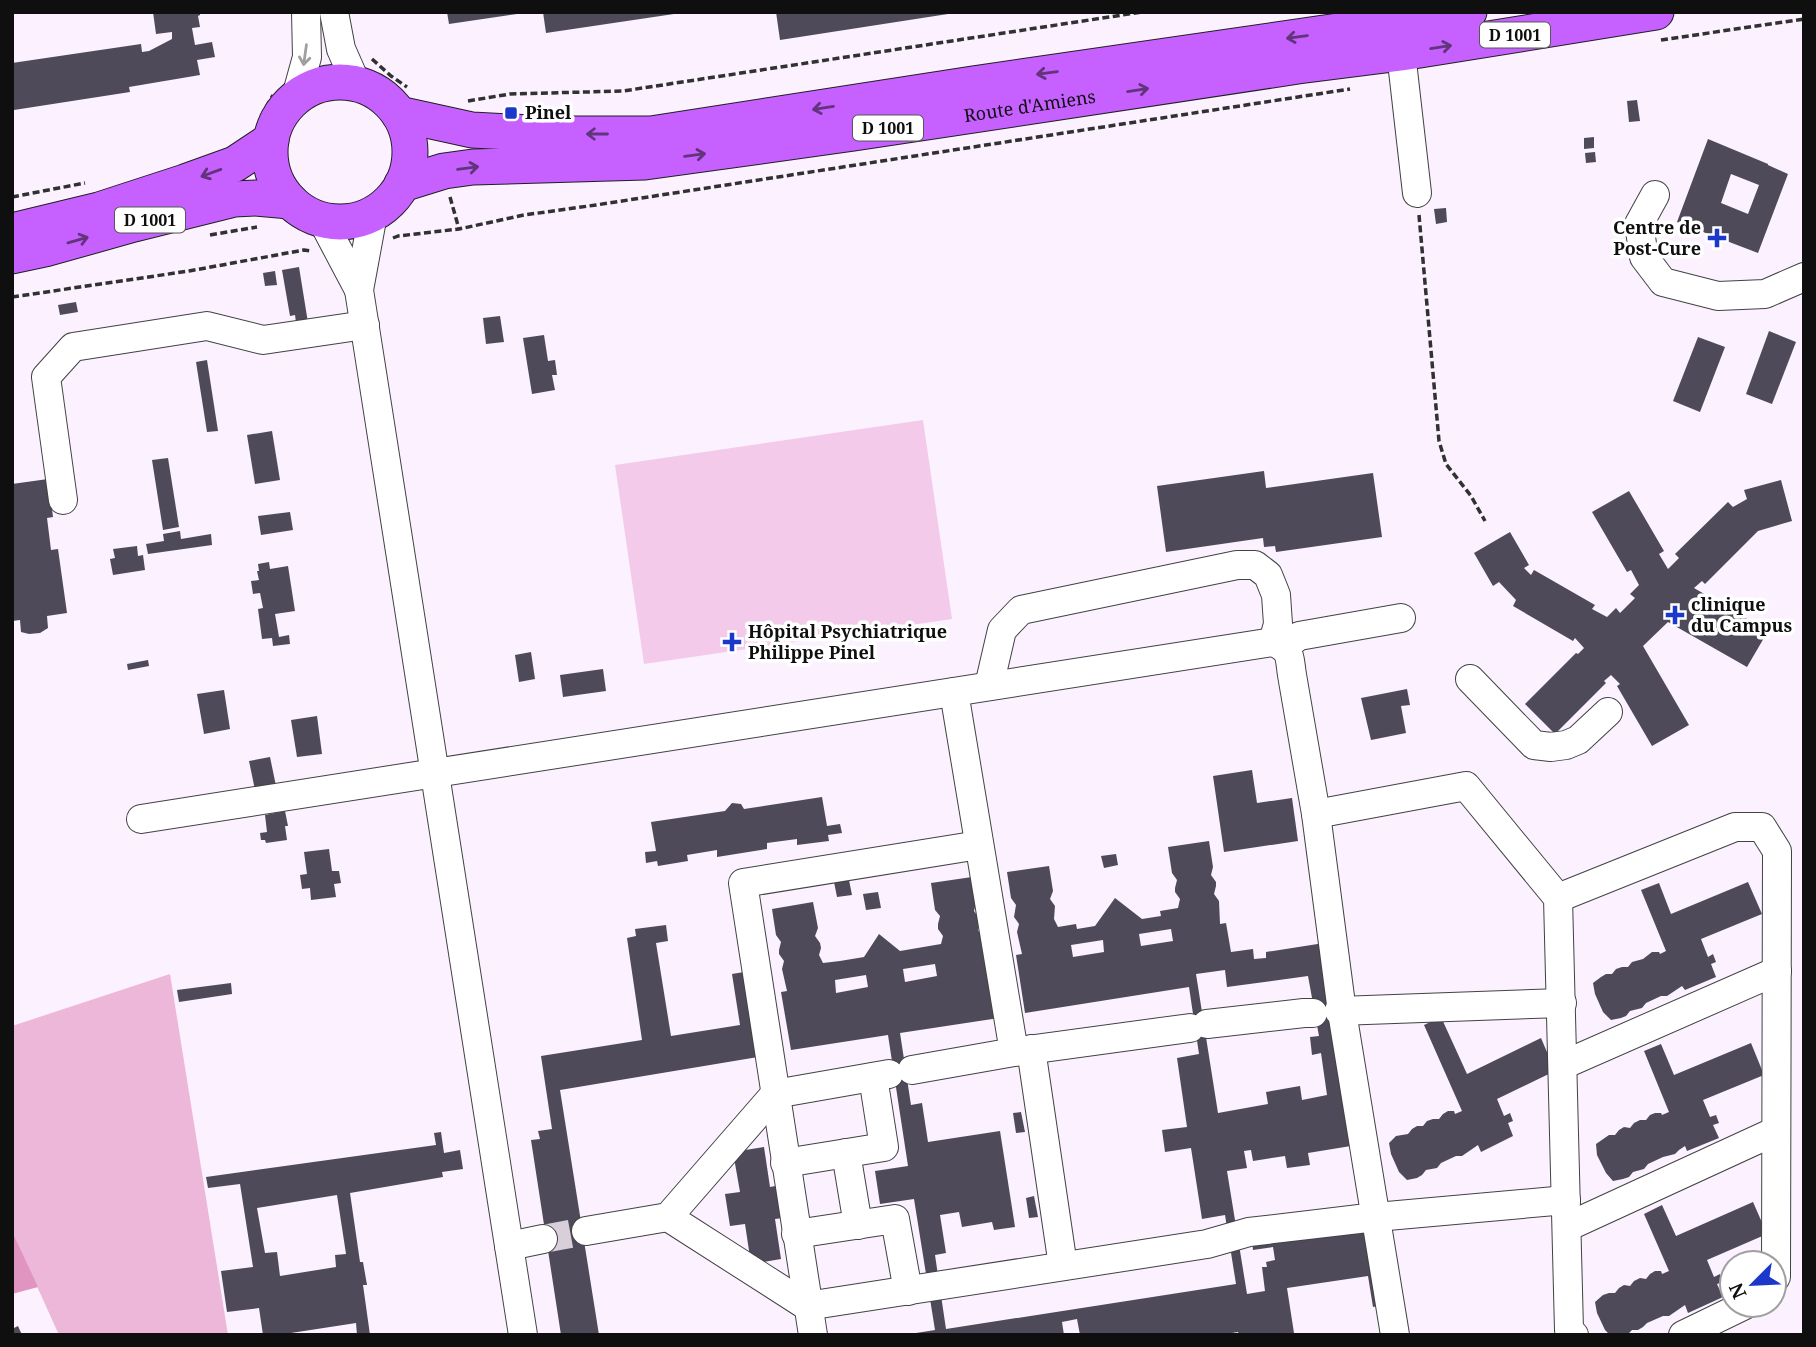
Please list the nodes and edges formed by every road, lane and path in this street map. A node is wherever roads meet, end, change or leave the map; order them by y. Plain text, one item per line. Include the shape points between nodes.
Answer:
1 (306, 12) edge
2 (334, 12) edge
3 (1142, 12) edge
4 (1469, 12) edge
5 (1804, 19) edge
6 (1659, 26) edge
7 (1374, 37) edge
8 (364, 71) junction
9 (1355, 88) dead end
10 (286, 93) junction
11 (465, 101) dead end
12 (405, 102) junction
13 (264, 130) junction
14 (88, 183) dead end
15 (402, 184) junction
16 (1418, 193) joint
17 (1655, 195) dead end
18 (12, 197) edge
19 (290, 201) junction
20 (373, 214) junction
21 (322, 220) junction
22 (12, 231) edge
23 (352, 251) junction
24 (12, 256) edge
25 (1804, 277) edge
26 (12, 297) edge
27 (365, 325) junction
28 (63, 500) dead end
29 (1485, 521) dead end
30 (1401, 618) dead end
31 (1278, 645) junction
32 (1470, 680) dead end
33 (989, 686) junction
34 (954, 692) junction
35 (1608, 712) dead end
36 (435, 773) junction
37 (1316, 814) junction
38 (141, 819) dead end
39 (979, 845) junction
40 (1558, 898) junction
41 (1777, 971) junction
42 (1562, 1003) junction
43 (1331, 1012) junction
44 (1023, 1050) junction
45 (1563, 1065) junction
46 (891, 1073) junction
47 (775, 1094) junction
48 (1776, 1131) junction
49 (846, 1153) junction
50 (785, 1163) junction
51 (1567, 1214) junction
52 (668, 1217) junction
53 (1376, 1217) junction
54 (858, 1225) junction
55 (586, 1231) tunnel mouth
56 (796, 1234) junction
57 (542, 1239) tunnel mouth
58 (509, 1245) junction
59 (1776, 1249) edge
60 (1063, 1266) junction
61 (908, 1290) junction
62 (807, 1306) junction
63 (1718, 1318) edge
64 (523, 1335) edge
65 (813, 1335) edge
66 (1395, 1335) edge
67 (1574, 1335) edge
68 (1682, 1335) edge

1 -> 10 street via 307,57
2 - 8 street via 341,49
3 - 11 path via 623,91 509,94
4 - 7 main road, Route d'Amiens / D 1001
5 - 6 path
7 -> 6 main road, Route d'Amiens / D 1001
7 -> 12 main road, Route d'Amiens / D 1001 via 973,84 651,134 472,130
15 -> 7 main road, Route d'Amiens / D 1001 via 473,167 645,162 854,134 1228,76
7 - 16 street
8 - 10 main road
8 - 12 main road via 373,90 387,100
8 - 12 path via 391,76
9 - 23 path via 524,215 398,236
10 - 13 path
10 - 13 main road via 280,117
12 - 15 main road via 410,161
13 - 19 main road via 273,173
13 -> 22 main road, D 1001 via 235,164 99,210
14 - 18 path
15 - 20 main road
16 - 29 path via 1439,441 1446,464
17 - 25 street via 1639,224 1644,257 1663,282 1718,296 1766,294
19 - 21 main road
24 -> 19 main road, D 1001 via 234,199
20 - 21 main road via 340,222
20 - 23 street
21 - 23 street
23 - 26 path via 304,250
23 - 27 street
27 - 28 street via 263,340 207,326 73,346 46,377
27 - 36 street
30 - 31 street via 1299,636
31 - 33 street
31 - 33 street via 1276,594 1268,575 1255,565 1237,565 1021,610 1002,630
31 - 37 street via 1289,654
32 - 35 street via 1534,745 1551,747 1578,740
33 - 34 street
34 - 36 street
34 - 39 street
36 - 38 street
36 - 58 street
37 - 40 street via 1466,786
37 - 43 street
39 - 44 street
39 - 47 street via 743,883
40 - 41 street via 1735,827 1762,827 1777,850
40 - 42 street
41 - 45 street
41 - 48 street
42 - 43 street
42 - 45 street
43 - 44 street
43 - 53 street
44 - 46 street
44 - 60 street
45 - 51 street
46 - 47 street
46 - 49 street via 884,1147
47 - 50 street
47 - 52 street
48 - 51 street
48 - 59 street
49 - 50 street
49 - 54 street
50 - 56 street
51 - 53 street
51 - 67 street via 1569,1329
52 - 55 street
52 - 62 street
53 - 60 street via 1249,1232 1207,1244
53 - 66 street
54 - 56 street
54 - 61 street via 895,1219
56 - 62 street
57 - 58 street
58 - 64 street
60 - 61 street
61 - 62 street
62 - 65 street
63 - 68 street

